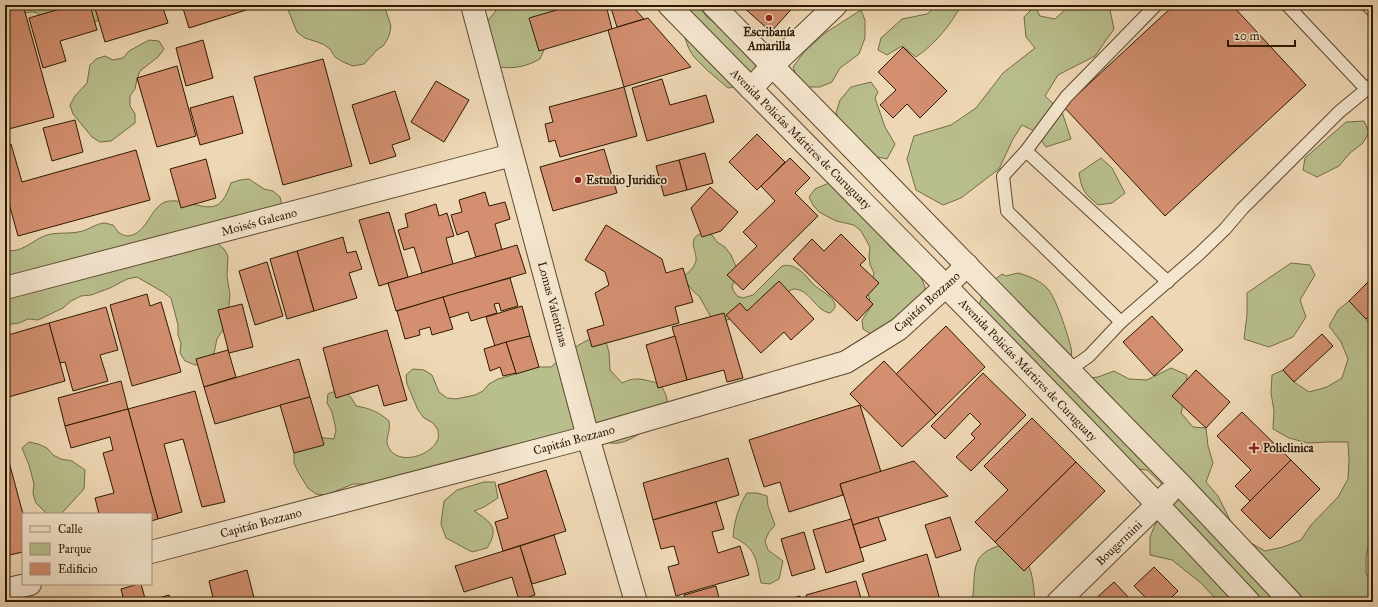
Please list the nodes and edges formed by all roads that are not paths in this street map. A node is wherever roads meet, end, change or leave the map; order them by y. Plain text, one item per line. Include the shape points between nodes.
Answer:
1 (472, 5) edge
2 (669, 5) edge
3 (713, 5) edge
4 (836, 5) edge
5 (1156, 5) edge
6 (1287, 5) edge
7 (1368, 5) edge
8 (1373, 11) edge
9 (772, 66) junction
10 (1370, 86) edge
11 (750, 88) junction
12 (1026, 151) junction
13 (512, 155) junction
14 (967, 266) junction
15 (1168, 282) junction
16 (946, 286) junction
17 (5, 288) edge
18 (1121, 322) junction
19 (1069, 370) junction
20 (588, 437) junction
21 (1179, 483) junction
22 (1158, 504) junction
23 (152, 552) edge
24 (26, 585) edge
25 (5, 590) edge
26 (636, 602) edge
27 (1058, 602) edge
28 (1249, 602) edge
29 (1292, 602) edge

1 - 13 street, Lomas Valentinas
2 - 11 street, Avenida Policías Mártires de Curuguaty
3 - 9 street
4 - 9 street
5 - 12 lane via 1066,97
6 - 10 lane
7 - 8 lane
9 - 11 street
9 - 14 street
10 - 15 lane via 1339,112
11 - 16 street, Avenida Policías Mártires de Curuguaty
12 - 15 lane
12 - 18 lane via 1003,176 1007,211
13 - 17 street, Moisés Galeano
13 - 20 street, Lomas Valentinas
14 - 16 street, Capitán Bozzano
14 - 19 street
15 - 18 lane
16 - 20 street, Capitán Bozzano via 899,329 846,362
16 - 22 street, Avenida Policías Mártires de Curuguaty
18 - 19 lane via 1089,356
19 - 21 street
20 - 23 street, Capitán Bozzano
20 - 26 street, Lomas Valentinas
21 - 22 street, Bougermini
21 - 29 street
22 - 27 street, Bougermini
22 - 28 street, Avenida Policías Mártires de Curuguaty
24 - 25 street

